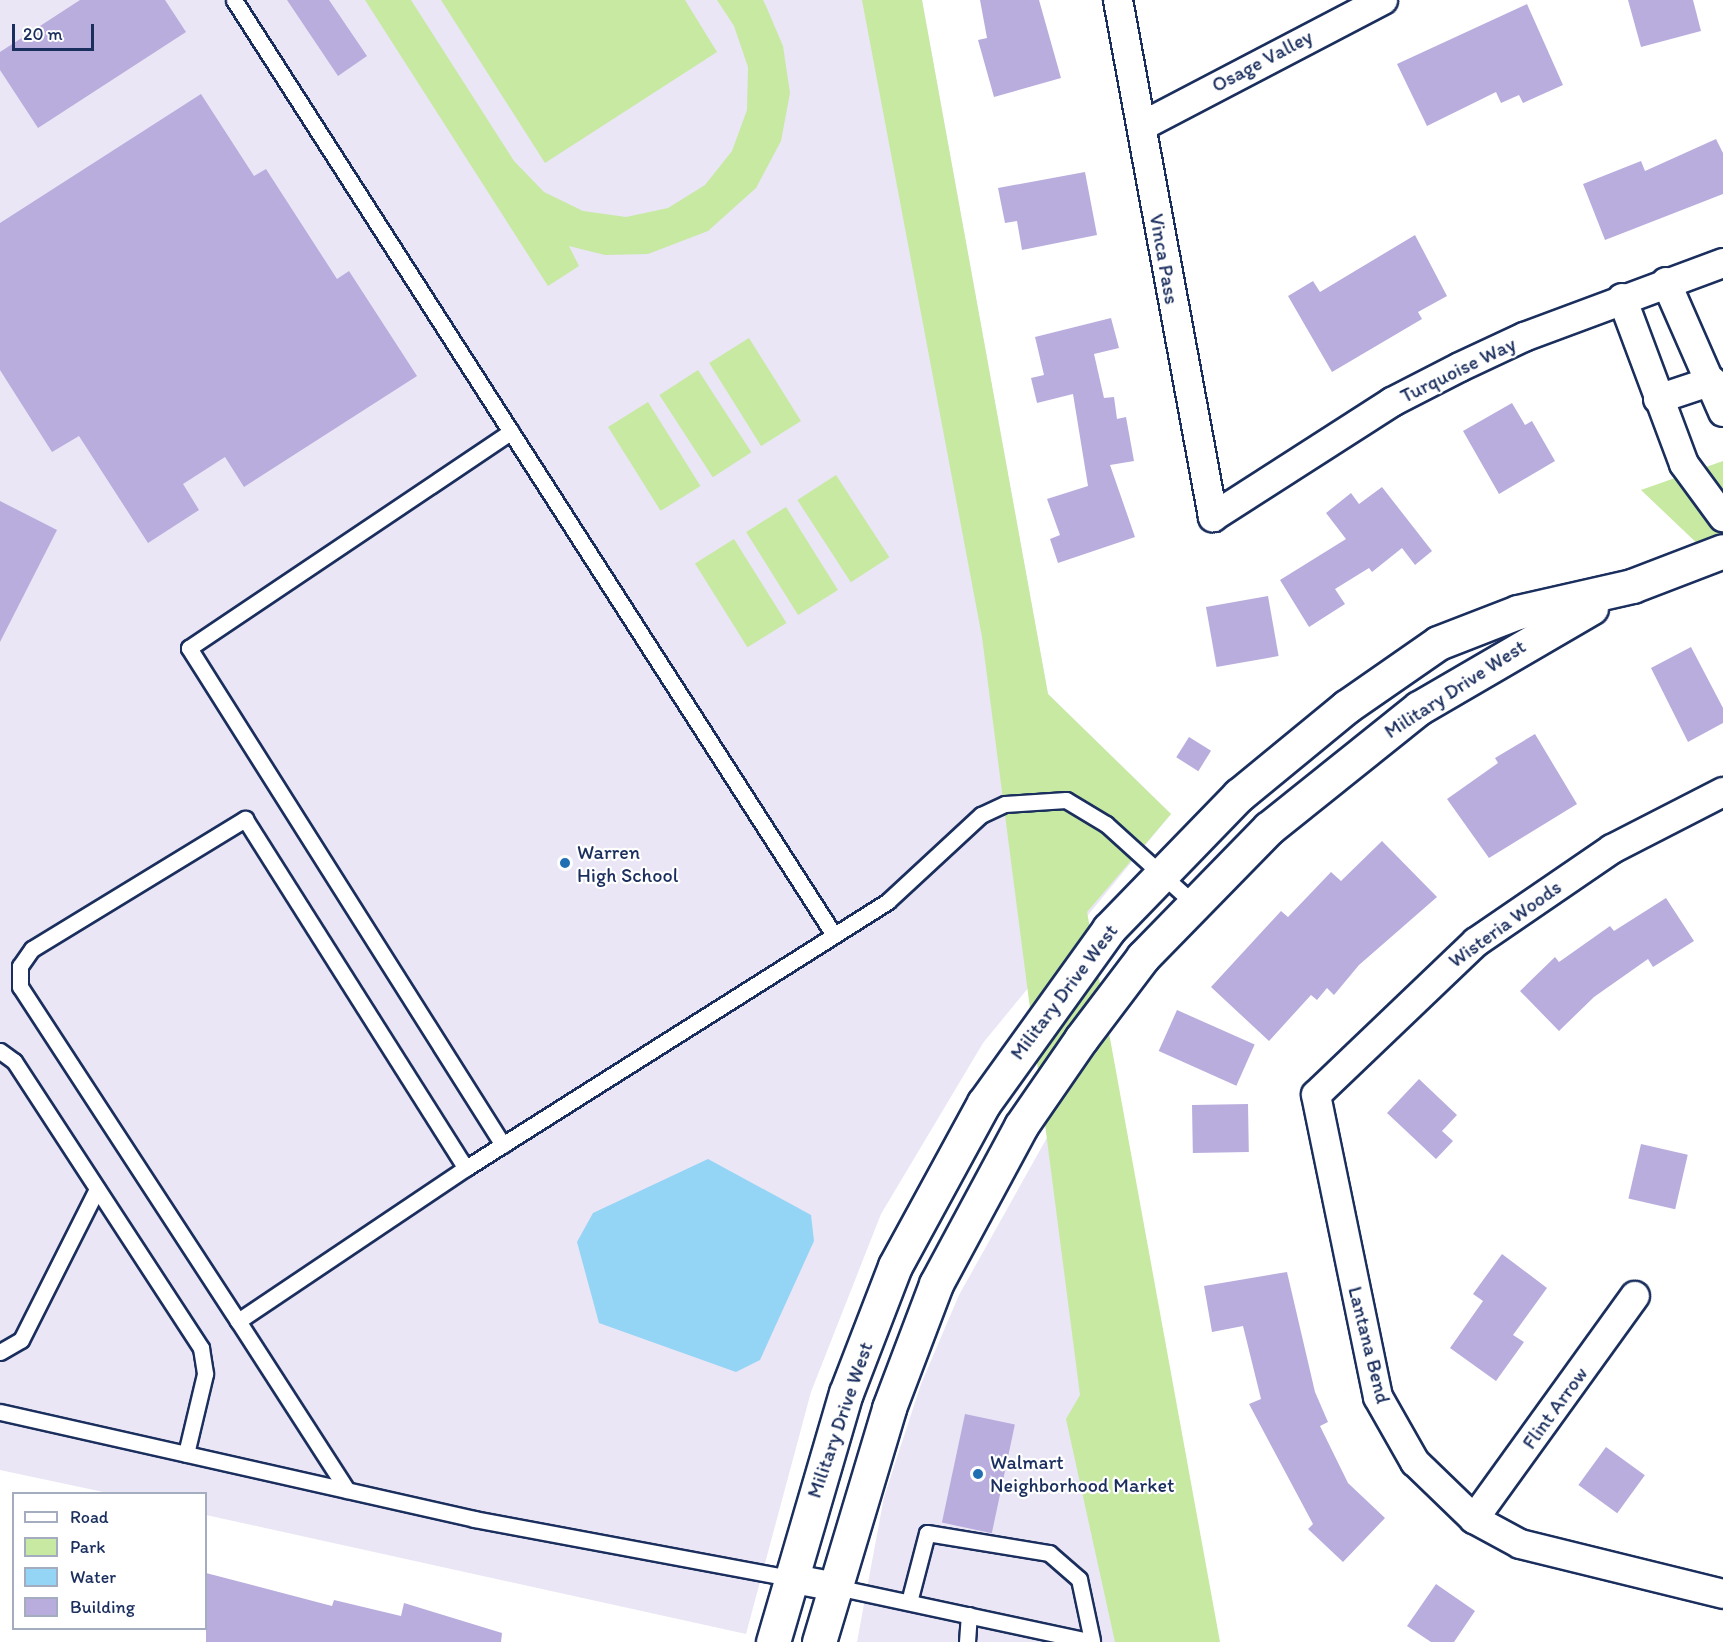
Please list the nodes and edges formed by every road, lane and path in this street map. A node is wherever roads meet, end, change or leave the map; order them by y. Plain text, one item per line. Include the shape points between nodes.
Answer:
1 (234, 0) edge
2 (1118, 0) edge
3 (1383, 0) edge
4 (1142, 126) junction
5 (1723, 263) edge
6 (1666, 282) junction
7 (1622, 298) junction
8 (1712, 381) junction
9 (1659, 399) junction
10 (1723, 412) edge
11 (511, 432) junction
12 (1212, 517) joint
13 (1723, 517) edge
14 (1723, 551) edge
15 (1632, 586) junction
16 (1723, 792) edge
17 (1161, 873) junction
18 (1193, 903) junction
19 (834, 935) junction
20 (0, 1051) edge
21 (1316, 1095) joint
22 (503, 1145) junction
23 (466, 1168) junction
24 (97, 1189) junction
25 (1635, 1296) dead end
26 (238, 1321) junction
27 (0, 1352) edge
28 (0, 1412) edge
29 (186, 1454) junction
30 (347, 1490) junction
31 (1474, 1519) junction
32 (789, 1578) junction
33 (836, 1587) junction
34 (1723, 1594) edge
35 (909, 1602) junction
36 (969, 1615) junction
37 (1037, 1635) edge
38 (1092, 1641) edge
39 (773, 1642) edge
40 (819, 1642) edge
41 (967, 1642) edge

1 - 11 lane
2 - 4 street, Vinca Pass
3 - 4 street, Osage Valley
4 - 12 street, Vinca Pass
5 - 6 street, Turquoise Way
6 - 7 street, Turquoise Way
6 - 8 street
7 - 9 street via 1646,352
7 - 12 street, Turquoise Way via 1524,337 1392,402
8 - 9 street
8 - 10 street
9 - 13 street via 1684,464
11 - 19 lane
11 - 22 lane via 189,648
14 - 15 main road, Military Drive West
15 - 17 main road, Military Drive West via 1518,612 1438,643 1346,707 1239,795
15 - 18 main road, Military Drive West via 1419,708 1269,828
16 - 21 street, Wisteria Woods via 1612,849 1476,942
17 - 18 lane
17 - 19 lane via 1106,824 1066,800 1005,804 981,815 888,901
17 - 32 main road, Military Drive West via 1109,929 1045,1013 947,1165 880,1306
18 - 33 main road, Military Drive West via 1081,1039 986,1186 936,1284 889,1407
19 - 22 lane
20 - 24 lane via 14,1061
21 - 31 street, Lantana Bend via 1378,1397 1415,1462
22 - 23 lane
23 - 26 lane
23 - 26 lane via 246,819 32,949 20,966 20,987
24 - 27 lane via 21,1340
24 - 29 lane via 201,1348 205,1374
25 - 31 street, Flint Arrow
26 - 30 lane
28 - 29 lane
29 - 30 lane
30 - 32 lane
31 - 34 street, Lantana Bend via 1520,1544
32 - 33 street
32 - 39 main road, Military Drive West
33 - 35 lane
33 - 40 main road, Military Drive West
35 - 36 lane
35 - 38 lane via 927,1533 1049,1553 1079,1580
36 - 37 lane
36 - 41 lane
37 - 38 lane

